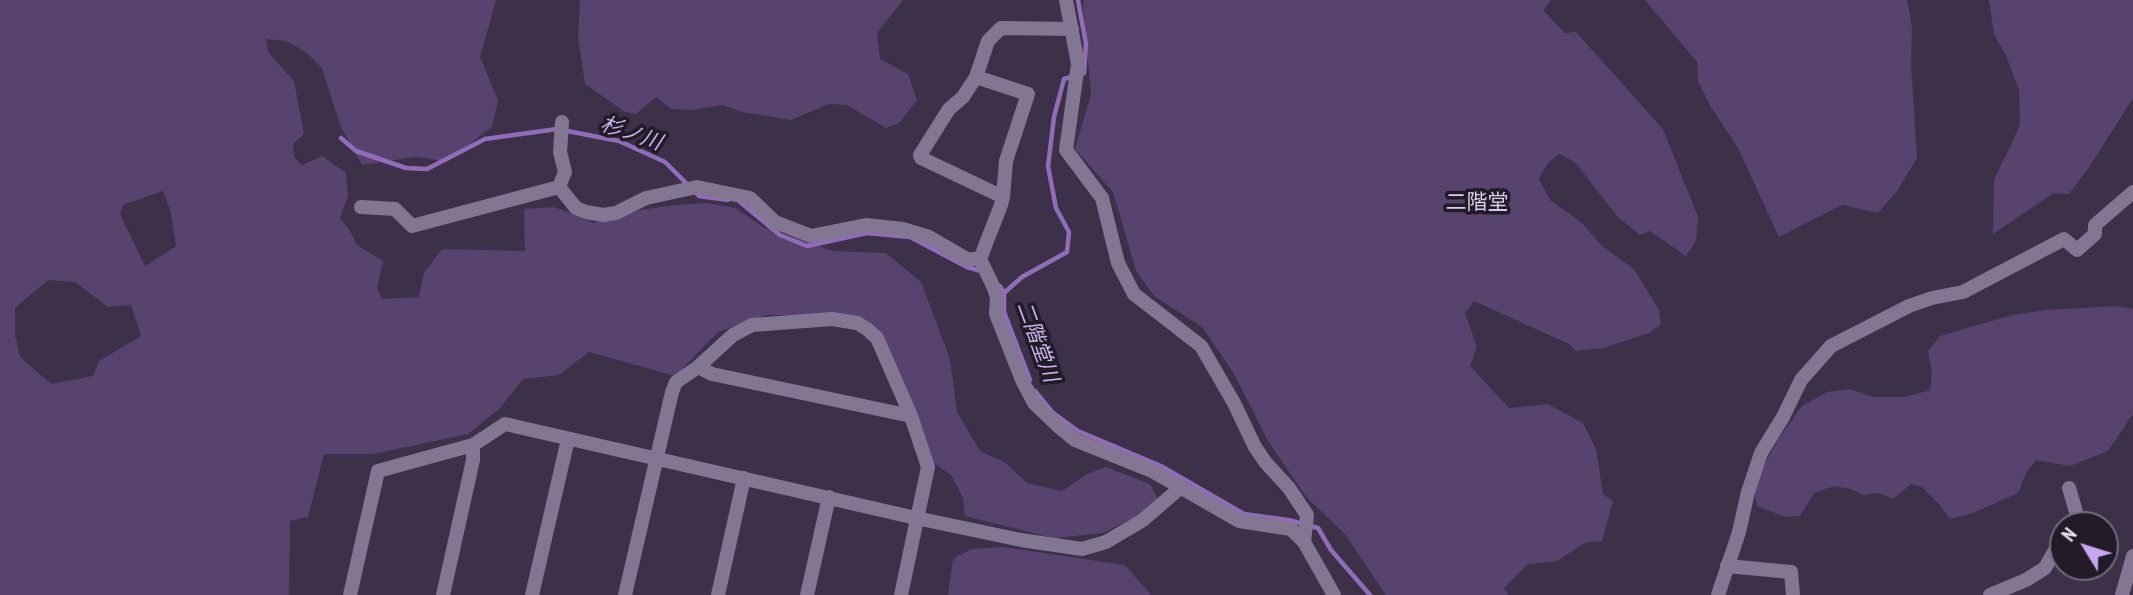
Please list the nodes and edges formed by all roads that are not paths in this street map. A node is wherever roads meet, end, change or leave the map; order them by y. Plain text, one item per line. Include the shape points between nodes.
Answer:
1 (1066, 0) edge
2 (1072, 29) junction
3 (976, 77) junction
4 (562, 122) dead end
5 (559, 187) junction
6 (2133, 192) edge
7 (1003, 197) junction
8 (361, 207) dead end
9 (984, 268) junction
10 (698, 367) junction
11 (911, 416) junction
12 (568, 439) junction
13 (473, 445) junction
14 (657, 458) junction
15 (744, 478) junction
16 (1180, 488) junction
17 (2069, 488) dead end
18 (829, 497) junction
19 (2076, 511) edge
20 (916, 518) junction
21 (1304, 542) junction
22 (2133, 556) edge
23 (2049, 561) edge
24 (1727, 566) junction
25 (350, 595) edge
26 (443, 595) edge
27 (533, 595) edge
28 (625, 595) edge
29 (718, 595) edge
30 (807, 595) edge
31 (901, 595) edge
32 (1334, 595) edge
33 (1718, 595) edge
34 (1793, 595) edge
35 (1990, 595) edge
36 (2122, 595) edge

1 - 2 street
2 - 3 street via 1001,27 988,41
2 - 21 street via 1078,64 1066,150 1102,198 1118,263 1134,294 1201,346 1255,447 1307,514
3 - 7 street via 1028,94 1006,161
3 - 7 street via 920,155
4 - 5 street via 560,152 565,172
5 - 8 street via 412,226 395,209
5 - 9 street via 576,208 603,215 646,198 698,187 750,198 775,222 811,236 866,225 903,229 929,237
6 - 24 street via 2095,225 2095,234 2077,250 2064,239 1963,292 1909,306 1831,346 1801,380 1761,453
7 - 9 street
9 - 16 street via 997,298 1002,331 1034,402 1075,440 1152,471
10 - 11 street via 712,374
10 - 11 street via 733,335 752,325 845,320 877,338
10 - 14 street via 676,382
11 - 20 street via 928,467
12 - 13 street via 505,424
12 - 14 street
12 - 27 street
13 - 25 street via 378,471
13 - 26 street
14 - 15 street
14 - 28 street
15 - 18 street
15 - 29 street
16 - 20 street via 1143,520 1106,542 1082,549
16 - 21 street via 1238,521 1291,529
17 - 19 street
18 - 20 street
18 - 30 street
20 - 31 street
21 - 32 street
22 - 36 street
23 - 35 street via 2026,580
24 - 33 street
24 - 34 street via 1791,572

